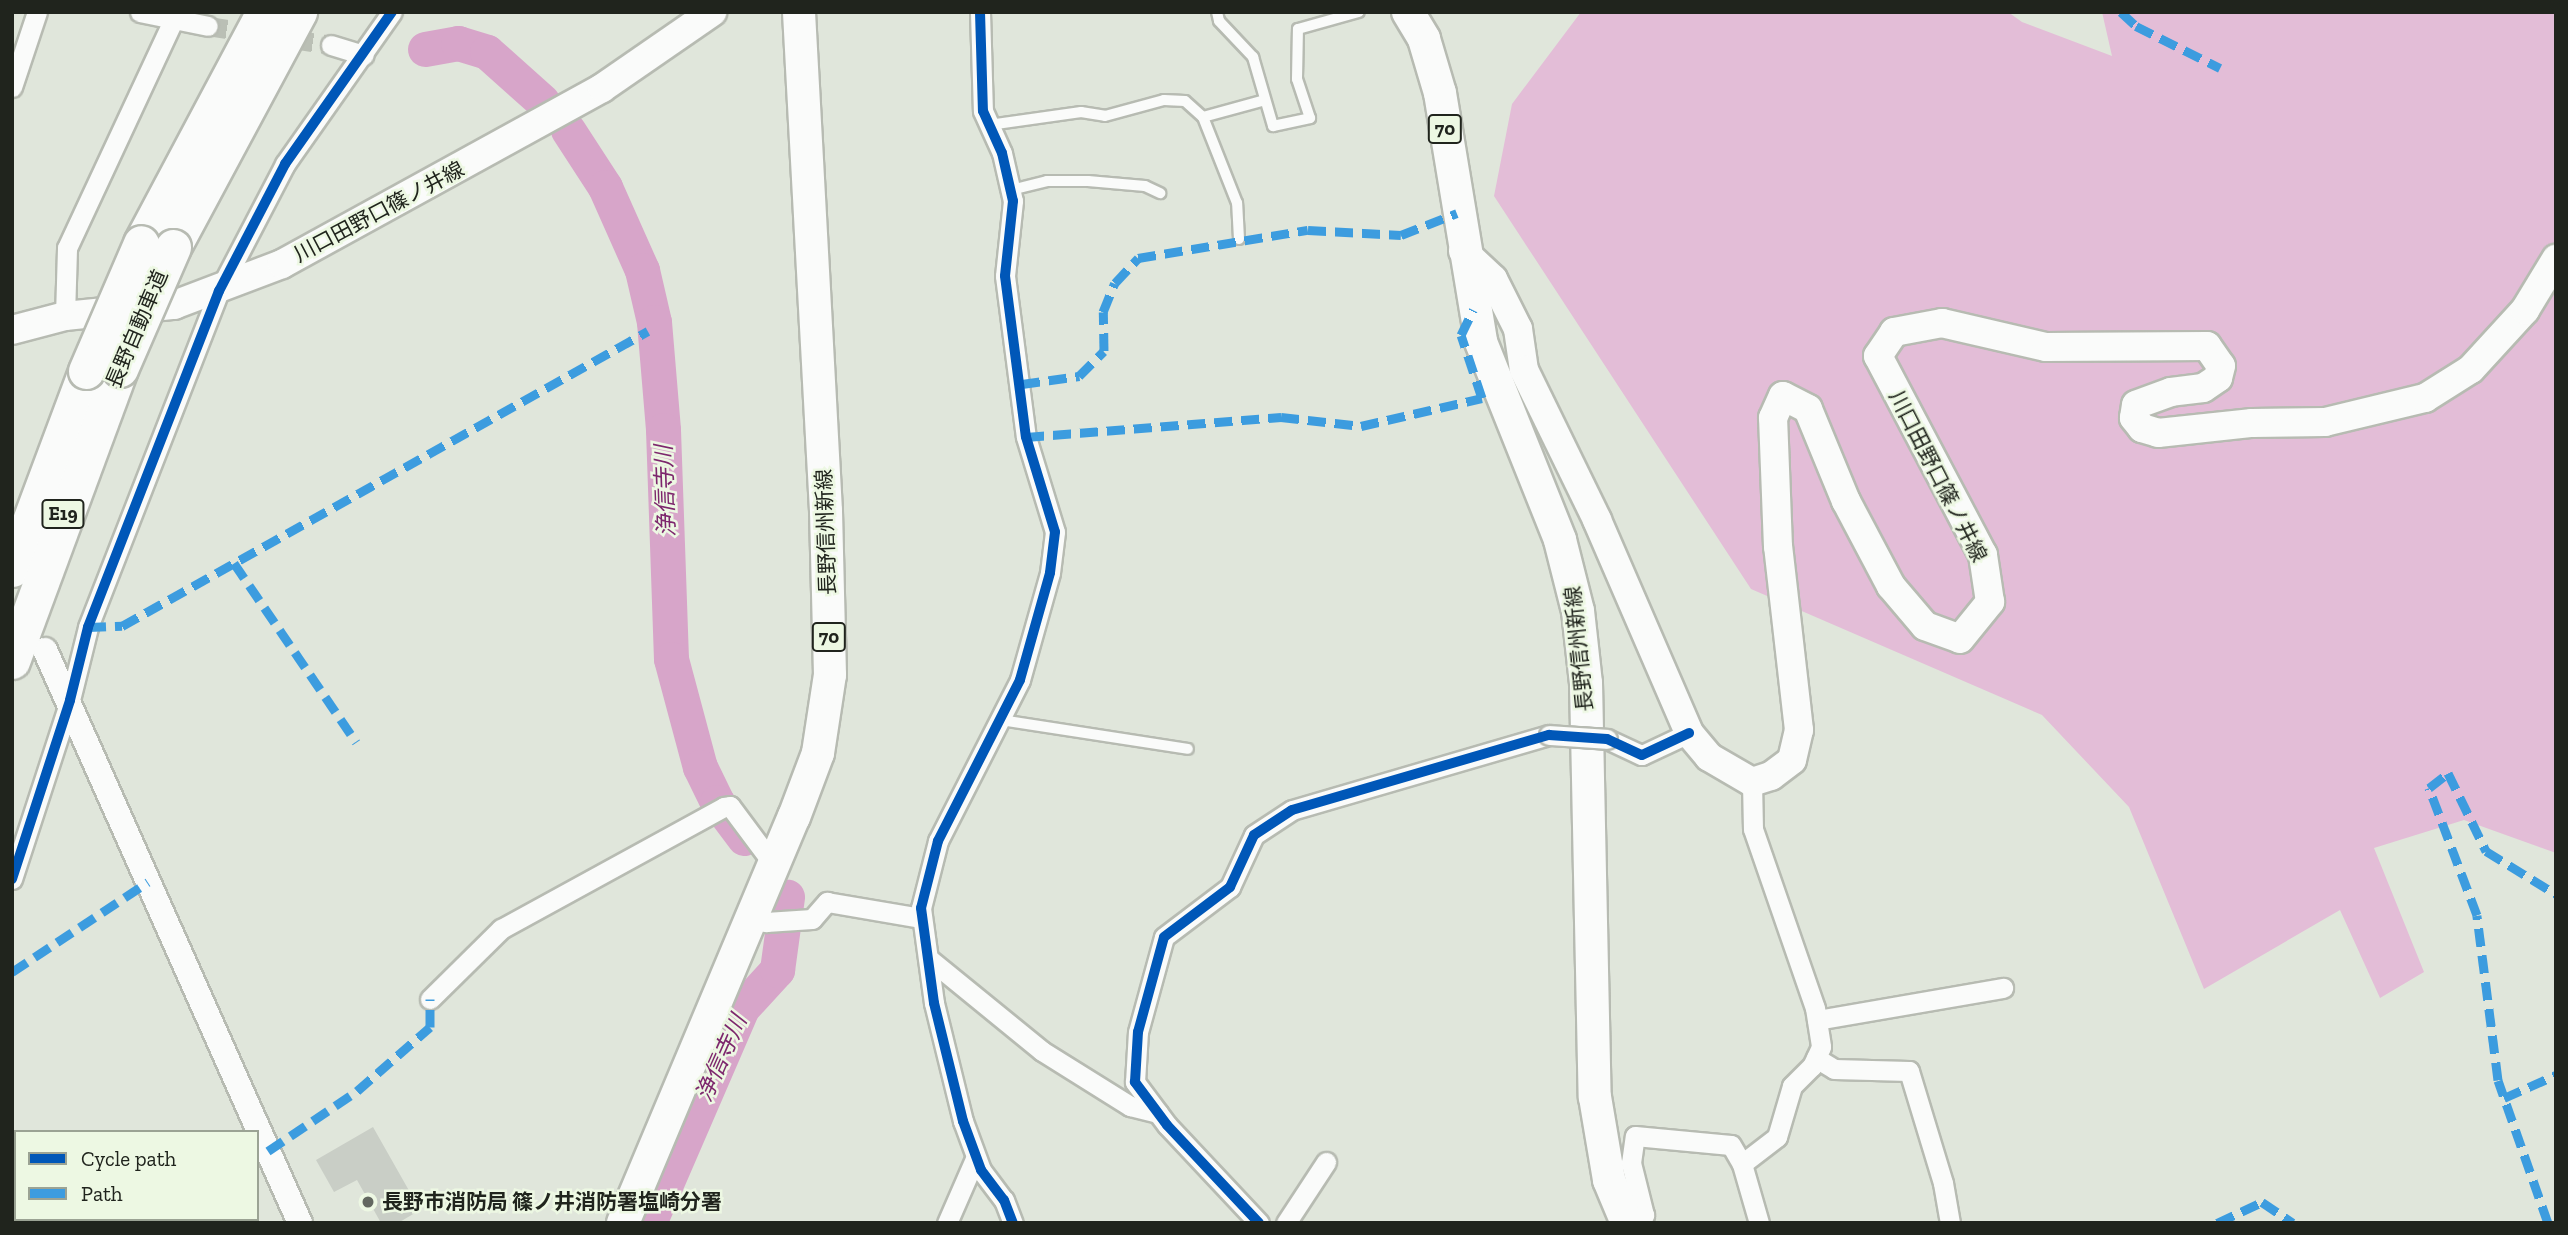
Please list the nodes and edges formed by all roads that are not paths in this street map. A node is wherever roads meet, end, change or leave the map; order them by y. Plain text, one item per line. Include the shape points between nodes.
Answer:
1 (37, 12) edge
2 (140, 12) edge
3 (264, 12) edge
4 (299, 12) edge
5 (392, 12) edge
6 (712, 12) edge
7 (799, 12) edge
8 (980, 12) edge
9 (1217, 12) edge
10 (1359, 12) edge
11 (1408, 12) edge
12 (175, 16) edge
13 (208, 26) tunnel mouth
14 (331, 46) tunnel mouth
15 (364, 55) junction
16 (12, 87) edge
17 (1265, 100) junction
18 (1203, 117) junction
19 (989, 125) junction
20 (1011, 190) junction
21 (1160, 194) dead end
22 (1240, 239) dead end
23 (157, 245) junction
24 (1463, 251) junction
25 (2556, 259) edge
26 (219, 291) junction
27 (65, 316) junction
28 (12, 330) edge
29 (103, 370) junction
30 (12, 569) edge
31 (45, 650) dead end
32 (12, 661) edge
33 (71, 700) junction
34 (1001, 720) junction
35 (1689, 733) junction
36 (1188, 749) dead end
37 (1752, 782) junction
38 (774, 865) junction
39 (12, 879) edge
40 (922, 918) junction
41 (759, 920) junction
42 (928, 958) junction
43 (2003, 988) dead end
44 (430, 999) dead end
45 (1817, 1020) junction
46 (1816, 1058) junction
47 (1158, 1113) junction
48 (975, 1159) junction
49 (1326, 1162) dead end
50 (1742, 1164) junction
51 (300, 1223) edge
52 (623, 1223) edge
53 (947, 1223) edge
54 (1013, 1223) edge
55 (1259, 1223) edge
56 (1286, 1223) edge
57 (1627, 1223) edge
58 (1633, 1223) edge
59 (1759, 1223) edge
60 (1950, 1223) edge

1 - 16 street
2 - 12 street
3 - 23 highway, 長野自動車道 / E19
4 - 23 highway, 長野自動車道 / E19
5 - 15 street
6 - 26 main road, 川口田野口篠ノ井線 via 602,88 282,264
7 - 38 main road, 長野信州新線 / 70 via 827,511 830,675 818,753
8 - 19 street via 983,111
9 - 17 lane via 1219,21 1253,57
10 - 17 lane via 1298,29 1297,79 1310,118 1273,126
11 - 24 main road, 長野信州新線 / 70 via 1424,39 1440,93
12 - 13 street
12 - 27 street via 67,248
14 - 15 street
15 - 26 street via 325,102 285,164
17 - 18 lane
18 - 19 lane via 1185,101 1164,100 1105,116 1081,112
18 - 22 lane via 1237,203
19 - 20 street
20 - 21 lane via 1047,181 1088,181 1145,186
20 - 34 street via 1005,276 1026,437 1055,532 1050,573 1024,667
23 - 29 highway, 長野自動車道 / E19, bridge
24 - 35 main road via 1493,279 1518,330 1524,370 1597,520
24 - 57 main road, 長野信州新線 / 70 via 1481,342 1560,540 1578,611 1586,683 1595,1097 1609,1180
25 - 37 main road, 川口田野口篠ノ井線 via 2525,310 2471,369 2425,398 2325,422 2240,424 2158,433 2142,428 2134,418 2136,405 2162,394 2203,388 2218,378 2221,366 2207,346 2046,347 1941,323 1894,332 1878,356 1983,555 1990,602 1960,639 1925,626 1891,586 1846,501 1808,409 1783,396 1773,418 1778,547 1799,730 1792,760 1771,776
26 - 27 main road, 川口田野口篠ノ井線 via 174,305
26 - 33 street via 88,627
27 - 28 main road, 川口田野口篠ノ井線
29 - 30 highway, 長野自動車道 / E19
29 - 32 highway, 長野自動車道 / E19
31 - 33 street
33 - 39 street
33 - 51 street
34 - 36 lane
34 - 40 street via 938,841
35 - 37 main road via 1709,757
35 - 47 street, bridge via 1642,755 1607,739 1549,735 1292,810 1254,835 1230,887 1164,937 1156,959 1138,1032 1135,1082
37 - 45 street via 1753,829
38 - 41 main road, 長野信州新線 / 70
38 - 44 street via 730,806 721,809 501,929
40 - 41 street via 827,902 812,919
40 - 42 street
41 - 52 main road, 長野信州新線 / 70
42 - 47 street via 1042,1051 1130,1106
42 - 48 street via 951,1075
43 - 45 street
45 - 46 street via 1821,1047
46 - 50 street via 1791,1086 1777,1137
46 - 60 street via 1834,1069 1909,1071 1943,1183
47 - 55 street
48 - 53 street
48 - 54 street via 1004,1200
49 - 56 street
50 - 58 street via 1731,1145 1635,1136 1632,1163 1644,1215
50 - 59 street

